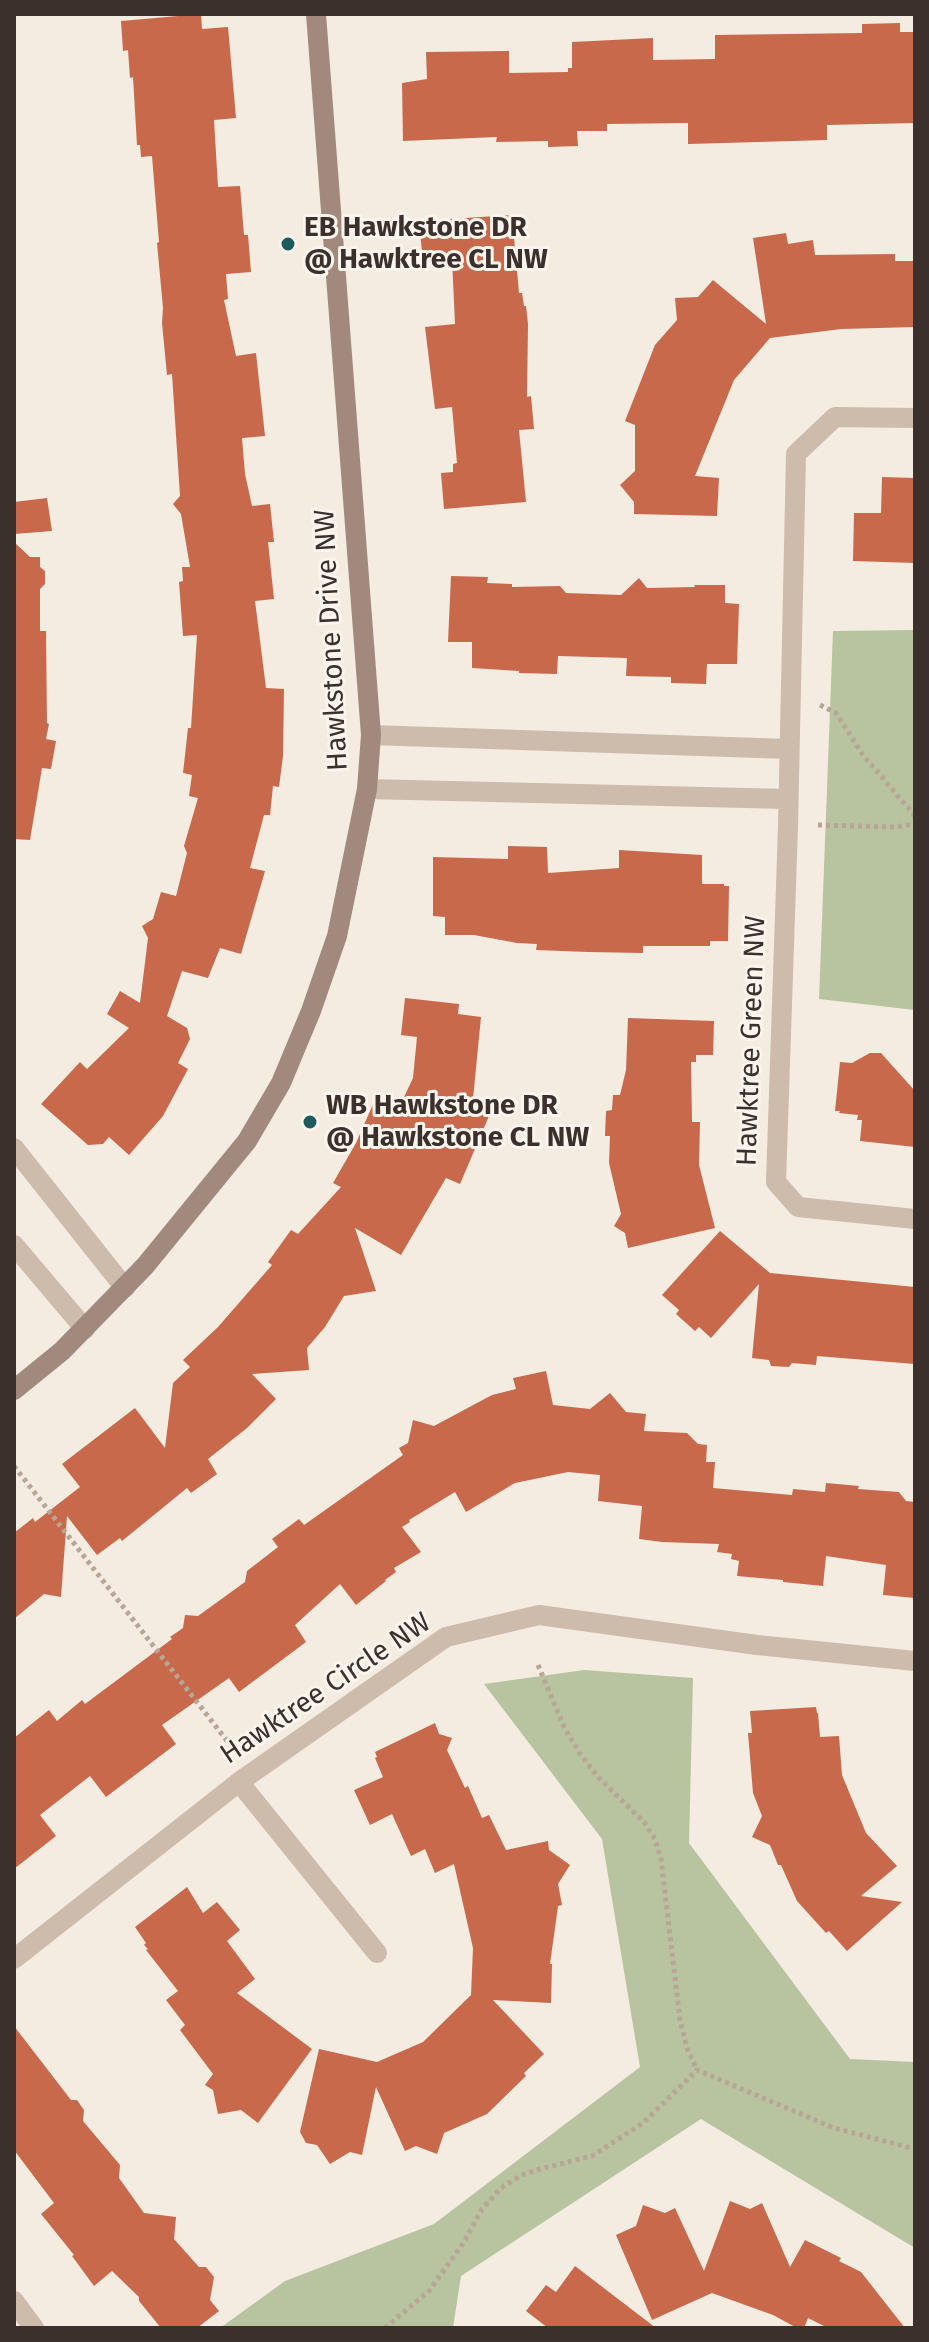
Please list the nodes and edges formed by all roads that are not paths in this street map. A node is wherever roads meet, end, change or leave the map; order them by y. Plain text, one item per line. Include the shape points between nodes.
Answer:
1 (316, 14) edge
2 (915, 418) edge
3 (371, 735) junction
4 (789, 749) junction
5 (367, 789) junction
6 (788, 799) junction
7 (14, 1148) edge
8 (915, 1219) edge
9 (14, 1245) edge
10 (125, 1288) junction
11 (85, 1329) junction
12 (14, 1390) edge
13 (915, 1661) edge
14 (239, 1782) junction
15 (377, 1953) dead end
16 (14, 1959) edge
17 (14, 2301) edge
18 (34, 2328) edge

1 - 3 street, Hawkstone Drive NW
2 - 4 street, Hawktree Green NW via 835,417 796,454
3 - 4 street
3 - 5 street, Hawkstone Drive NW
4 - 6 street, Hawktree Green NW
5 - 6 street
5 - 10 street, Hawkstone Drive NW via 337,936 281,1083 237,1153
6 - 8 street, Hawktree Green NW via 776,1182 798,1207
7 - 10 street
9 - 11 street
10 - 11 street, Hawkstone Drive NW
11 - 12 street, Hawkstone Drive NW
13 - 14 street, Hawktree Circle NW via 539,1615 446,1637
14 - 15 street
14 - 16 street, Hawktree Circle NW
17 - 18 street

